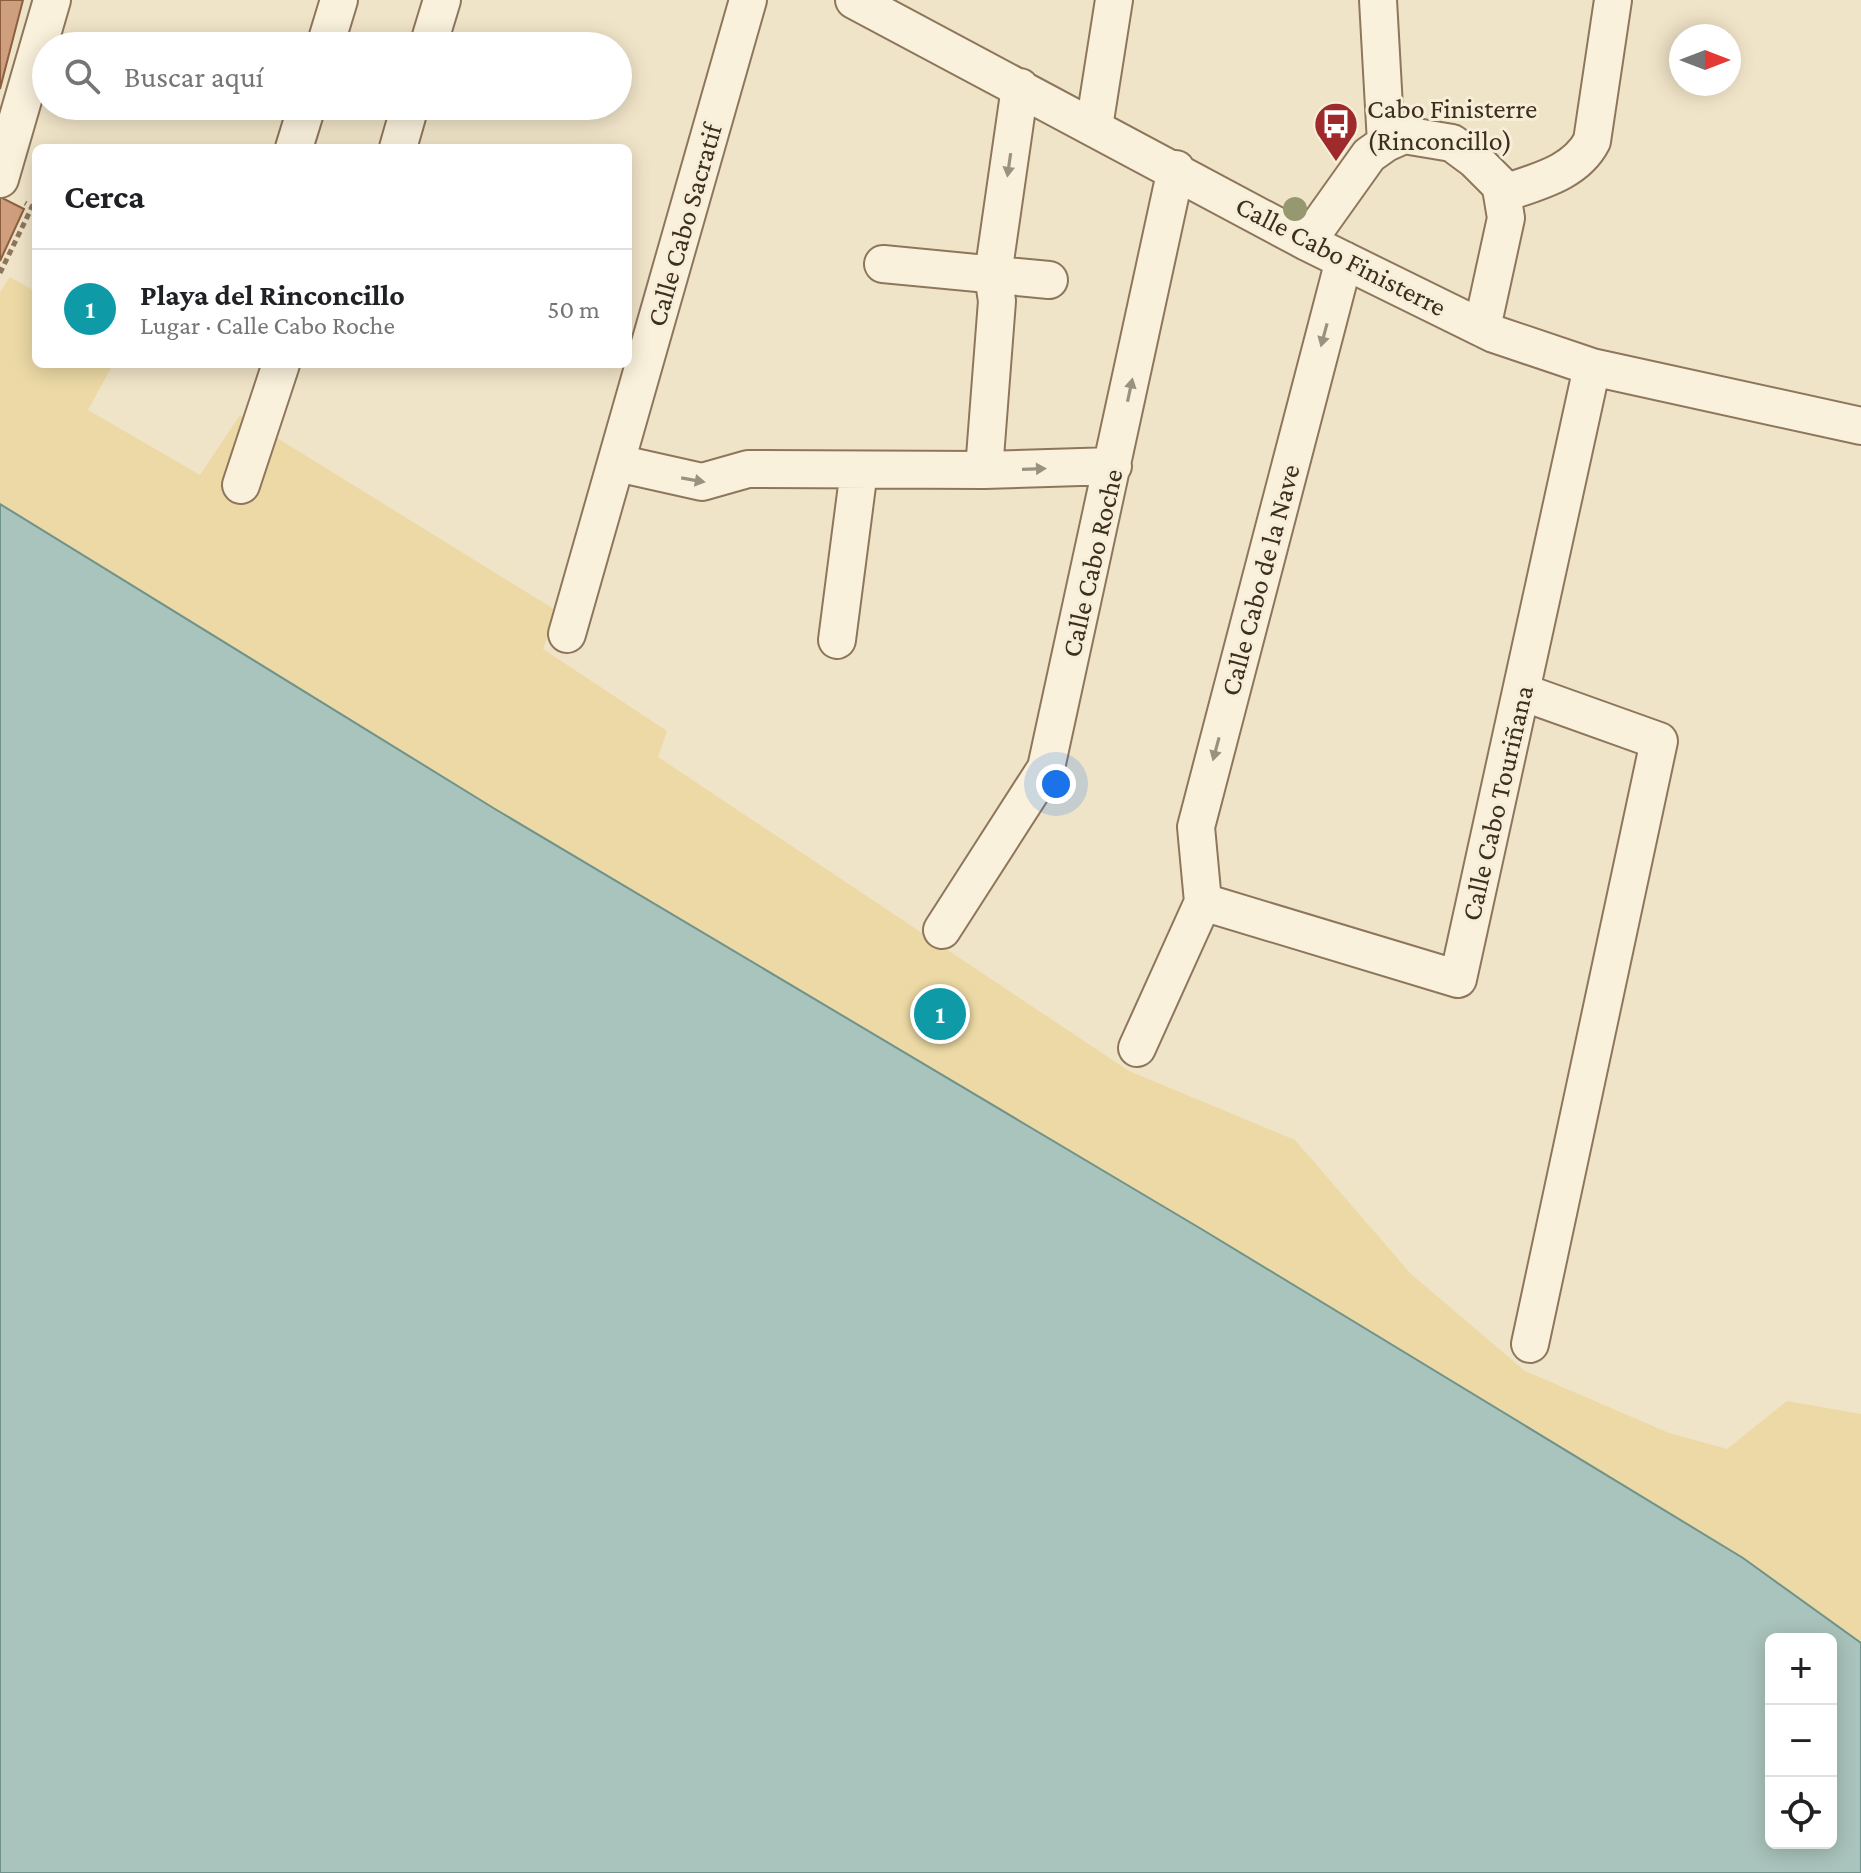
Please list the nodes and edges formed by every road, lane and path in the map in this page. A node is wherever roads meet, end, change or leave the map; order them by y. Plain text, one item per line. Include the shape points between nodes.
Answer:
1 (52, 0) edge
2 (339, 0) edge
3 (442, 0) edge
4 (748, 0) edge
5 (1114, 0) edge
6 (1378, 0) edge
7 (1613, 0) edge
8 (859, 1) edge
9 (45, 32) edge
10 (329, 32) edge
11 (432, 32) edge
12 (1020, 87) junction
13 (32, 93) edge
14 (303, 120) edge
15 (406, 120) edge
16 (1094, 127) junction
17 (1386, 143) junction
18 (295, 144) edge
19 (399, 144) edge
20 (1176, 169) junction
21 (11, 190) edge
22 (1502, 194) junction
23 (1307, 242) junction
24 (1344, 260) junction
25 (883, 264) dead end
26 (0, 273) edge
27 (993, 275) junction
28 (1049, 280) dead end
29 (1482, 328) junction
30 (1592, 367) junction
31 (280, 368) edge
32 (1861, 426) edge
33 (617, 463) junction
34 (1113, 466) junction
35 (859, 470) junction
36 (984, 470) junction
37 (241, 485) dead end
38 (567, 634) dead end
39 (837, 640) dead end
40 (1522, 692) junction
41 (1203, 902) junction
42 (942, 930) dead end
43 (1137, 1048) dead end
44 (1530, 1344) dead end

1 - 9 street
2 - 10 street
3 - 11 street
4 - 33 street, Calle Cabo Sacratif
5 - 16 street
6 - 17 street
7 - 22 street via 1586,153 1552,176
8 - 12 street, Calle Cabo Finisterre
12 - 16 street, Calle Cabo Finisterre
12 -> 27 street
13 - 21 street
14 - 18 street
15 - 19 street
16 - 20 street, Calle Cabo Finisterre
17 - 22 street via 1404,135 1452,143 1500,185
17 - 23 street via 1369,155
20 - 23 street, Calle Cabo Finisterre
34 -> 20 street, Calle Cabo Roche
21 - 26 path via 32,207
22 - 29 street via 1506,218
23 - 24 street, Calle Cabo Finisterre
24 - 29 street, Calle Cabo Finisterre
24 -> 41 street, Calle Cabo de la Nave via 1196,827
25 - 27 street
27 - 28 street
27 - 36 street via 997,301
29 - 30 street, Calle Cabo Finisterre
30 - 32 street, Calle Cabo Finisterre
30 - 40 street, Calle Cabo Touriñana
31 - 37 street
33 -> 35 street via 702,482 748,469
33 - 38 street, Calle Cabo Sacratif
36 -> 34 street
34 - 42 street, Calle Cabo Roche via 1046,768
35 - 36 street
35 - 39 street
40 - 41 street, Calle Cabo Touriñana via 1458,979
40 - 44 street via 1659,741
41 - 43 street

